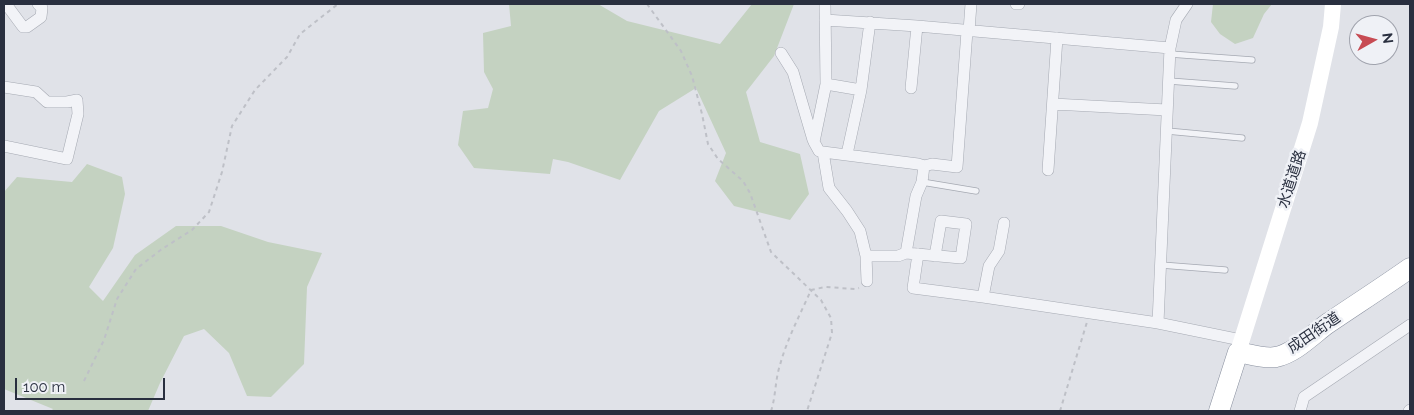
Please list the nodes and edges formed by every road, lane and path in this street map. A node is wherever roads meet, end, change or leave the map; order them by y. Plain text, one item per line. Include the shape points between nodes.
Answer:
1 (6, 4) edge
2 (38, 4) edge
3 (338, 4) edge
4 (647, 4) edge
5 (825, 4) edge
6 (971, 4) edge
7 (1187, 4) edge
8 (1333, 4) edge
9 (825, 20) junction
10 (870, 22) junction
11 (917, 26) junction
12 (968, 31) junction
13 (1057, 38) junction
14 (1170, 51) junction
15 (781, 53) dead end
16 (1252, 60) dead end
17 (1169, 81) junction
18 (826, 84) junction
19 (1235, 86) dead end
20 (4, 87) edge
21 (911, 88) dead end
22 (861, 90) junction
23 (1053, 104) junction
24 (1167, 110) junction
25 (1167, 131) junction
26 (1242, 138) dead end
27 (814, 142) junction
28 (4, 146) edge
29 (823, 152) junction
30 (847, 154) junction
31 (924, 166) junction
32 (1048, 170) dead end
33 (922, 182) junction
34 (976, 191) dead end
35 (1004, 223) dead end
36 (906, 253) junction
37 (918, 254) junction
38 (866, 256) junction
39 (935, 256) dead end
40 (1161, 265) junction
41 (1410, 268) edge
42 (1225, 270) dead end
43 (867, 281) joint
44 (811, 290) junction
45 (983, 297) junction
46 (1090, 313) junction
47 (1158, 323) junction
48 (1410, 325) edge
49 (1240, 346) junction
50 (84, 380) dead end
51 (771, 411) edge
52 (807, 411) edge
53 (1060, 411) edge
54 (1219, 411) edge
55 (1300, 411) edge

1 - 2 street via 22,27 41,18 42,8
3 - 50 path via 300,34 286,57 256,90 232,126 209,212 192,230 136,269 117,300 104,340
4 - 44 path via 681,51 692,76 708,144 750,193 771,252
5 - 9 street
6 - 12 street
7 - 14 street via 1176,20
8 - 49 street, 水道道路 via 1310,122
9 - 10 street
9 - 18 street
10 - 11 street
10 - 22 street
11 - 12 street
11 - 21 street
12 - 13 street
12 - 31 street via 957,167
13 - 14 street
13 - 23 street
14 - 16 lane
14 - 17 street
15 - 27 street via 793,72
17 - 19 lane
17 - 24 street
18 - 22 street
18 - 27 street
20 - 28 street via 36,92 47,102 77,100 78,114 67,159
22 - 30 street
23 - 24 street
23 - 32 street
24 - 25 street
25 - 26 lane
25 - 40 street
27 - 29 street
29 - 30 street
29 - 38 street via 829,188 860,231
30 - 31 street
31 - 33 street
33 - 34 lane
33 - 36 street via 916,196
35 - 45 street via 999,251 989,266
36 - 37 street
36 - 38 street
37 - 39 street
37 - 45 street via 913,288
38 - 43 street
40 - 42 lane
40 - 47 street
41 - 49 highway, 成田街道 via 1293,350 1269,357
43 - 44 path via 856,289 825,287
44 - 51 path via 779,367
44 - 52 path via 831,318 832,333
45 - 46 street
46 - 47 street
46 - 53 path
47 - 49 street
48 - 55 street via 1304,397
49 - 54 highway

